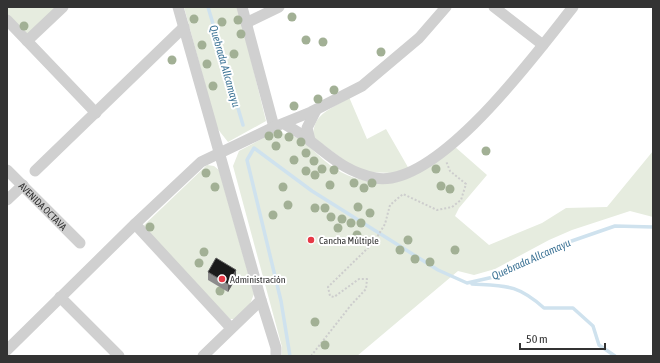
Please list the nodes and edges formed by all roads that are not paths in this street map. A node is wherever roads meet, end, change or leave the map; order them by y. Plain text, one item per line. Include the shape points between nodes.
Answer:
1 (63, 7) edge
2 (178, 7) edge
3 (242, 7) edge
4 (279, 7) edge
5 (446, 7) edge
6 (494, 7) edge
7 (573, 7) edge
8 (7, 20) edge
9 (246, 23) junction
10 (184, 27) junction
11 (27, 41) junction
12 (543, 45) junction
13 (316, 110) junction
14 (96, 113) junction
15 (279, 126) junction
16 (310, 140) junction
17 (220, 153) junction
18 (7, 170) edge
19 (34, 171) dead end
20 (23, 185) junction
21 (7, 200) edge
22 (134, 224) junction
23 (80, 243) dead end
24 (60, 297) junction
25 (260, 300) junction
26 (231, 328) junction
27 (7, 350) edge
28 (119, 356) edge
29 (203, 356) edge
30 (276, 356) edge

1 - 11 street
2 - 10 street
3 - 9 street
4 - 9 street
5 - 13 street via 420,38 362,86
6 - 12 street
7 - 12 street
8 - 11 street
9 - 15 street
10 - 14 street
10 - 17 street
11 - 14 street
12 - 16 street via 491,107 442,152 410,172 396,177 377,178 345,168
13 - 15 street
13 - 16 street via 307,128
14 - 19 street
15 - 16 street
15 - 17 street
17 - 22 street via 201,162
17 - 25 street
18 - 20 street, AVENIDA OCTAVA
20 - 21 street
20 - 23 street, AVENIDA OCTAVA
22 - 24 street
22 - 26 street
24 - 27 street
24 - 28 street
25 - 26 street
25 - 30 street via 276,348
26 - 29 street

